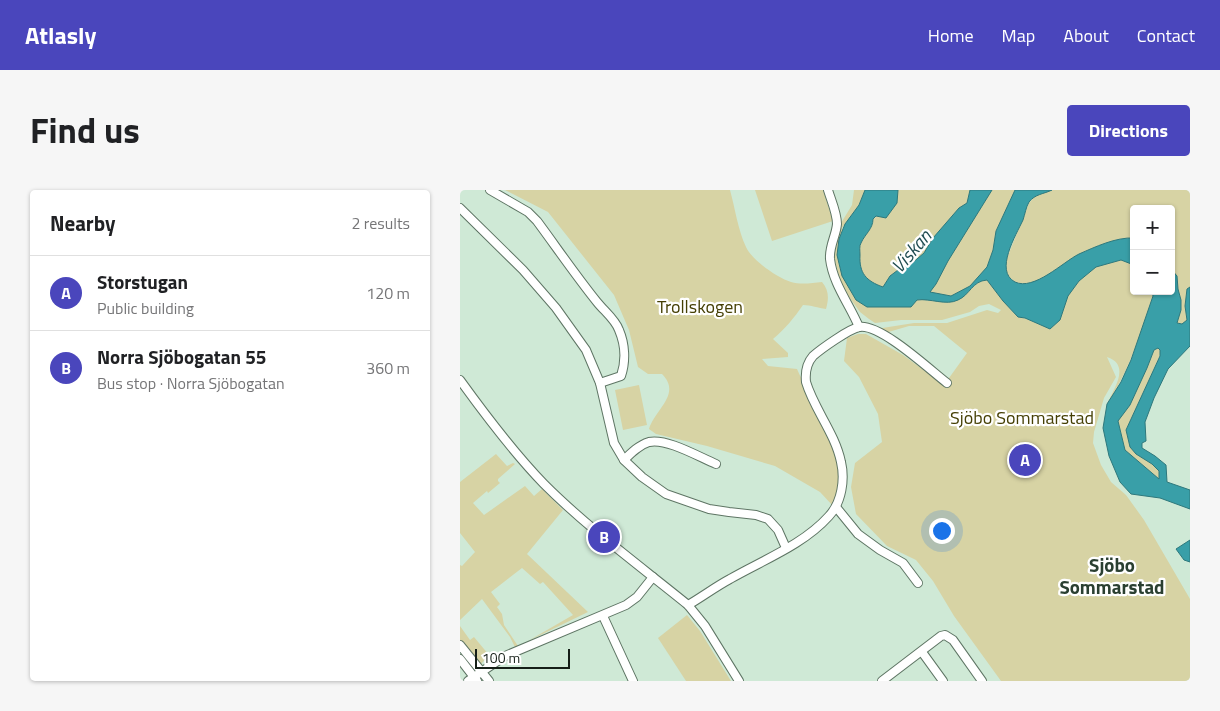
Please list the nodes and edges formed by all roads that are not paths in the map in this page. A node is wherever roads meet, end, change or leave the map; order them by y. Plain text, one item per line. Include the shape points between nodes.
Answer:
1 (490, 190) edge
2 (828, 190) edge
3 (460, 208) edge
4 (859, 327) junction
5 (460, 380) edge
6 (600, 383) junction
7 (946, 383) dead end
8 (624, 460) junction
9 (716, 464) dead end
10 (836, 507) junction
11 (786, 548) junction
12 (654, 577) junction
13 (918, 582) dead end
14 (688, 605) junction
15 (603, 616) junction
16 (460, 645) edge
17 (922, 652) junction
18 (460, 659) edge
19 (482, 672) junction
20 (473, 680) edge
21 (489, 681) edge
22 (633, 681) edge
23 (739, 681) edge
24 (882, 681) edge
25 (943, 681) edge
26 (982, 681) edge

1 - 6 street via 528,212 537,221 619,329 624,345 622,376
2 - 4 street via 837,225 830,258 835,278
3 - 6 street via 523,270 556,308 586,350
4 - 7 street via 868,328 901,346
4 - 10 street via 813,356 805,371 808,391 840,459 843,479
5 - 12 street via 491,423 545,485
6 - 8 street via 614,443
8 - 9 street via 643,445 658,441
8 - 11 street via 642,478 666,494 709,509 768,519 778,530
10 - 11 street via 807,536
10 - 13 street via 858,534 904,563
11 - 14 street
12 - 14 street
12 - 15 street via 632,602
14 - 23 street
15 - 19 street via 505,656
15 - 22 street
16 - 19 street
17 - 24 street
17 - 25 street
17 - 26 street via 946,635
18 - 20 street
19 - 20 street
19 - 21 street

